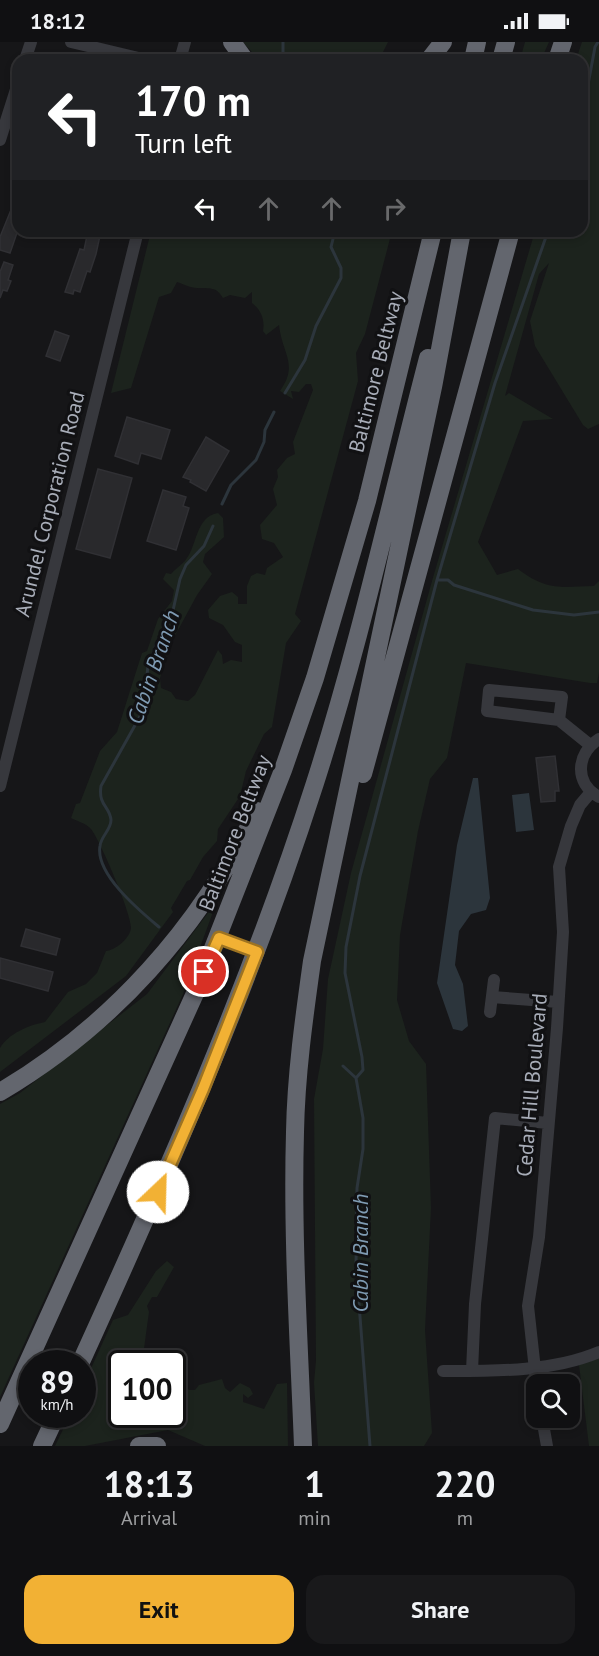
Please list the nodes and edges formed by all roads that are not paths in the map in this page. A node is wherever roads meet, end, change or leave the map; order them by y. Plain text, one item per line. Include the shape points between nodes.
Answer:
1 (71, 42) edge
2 (443, 42) edge
3 (122, 54) edge
4 (434, 54) edge
5 (12, 102) edge
6 (0, 140) edge
7 (137, 237) edge
8 (432, 237) edge
9 (459, 237) edge
10 (460, 237) edge
11 (509, 237) edge
12 (315, 678) junction
13 (559, 720) junction
14 (594, 742) edge
15 (0, 786) edge
16 (595, 794) edge
17 (219, 938) junction
18 (257, 952) junction
19 (312, 961) junction
20 (494, 980) dead end
21 (492, 997) junction
22 (558, 1002) junction
23 (490, 1012) dead end
24 (0, 1092) edge
25 (548, 1123) junction
26 (86, 1350) edge
27 (599, 1352) edge
28 (533, 1367) junction
29 (443, 1371) dead end
30 (472, 1371) junction
31 (534, 1374) edge
32 (0, 1424) edge
33 (50, 1428) edge
34 (544, 1428) edge
35 (42, 1446) edge
36 (139, 1446) edge
37 (157, 1446) edge
38 (303, 1446) edge
39 (547, 1446) edge

1 - 3 street
2 - 4 highway
5 - 6 street
7 - 15 street, Arundel Corporation Road
8 - 12 highway, Baltimore Beltway via 367,501
9 - 18 highway via 344,686
10 - 19 highway via 433,387
11 - 19 highway
12 - 17 highway, Baltimore Beltway
12 - 24 highway via 247,831 190,922 128,994 57,1055
13 - 13 street via 488,711 489,690 562,697
13 - 14 street
14 - 16 street via 580,763 580,773
16 - 22 street, Cedar Hill Boulevard via 580,805 559,867 563,932
17 - 18 street
17 - 32 highway, Baltimore Beltway
18 - 26 highway via 203,1089
19 - 38 highway via 299,1060 295,1131
20 - 21 street
21 - 22 street
21 - 23 street
22 - 25 street, Cedar Hill Boulevard
25 - 28 street, Cedar Hill Boulevard via 539,1237 528,1306
25 - 30 street via 495,1118 475,1304
27 - 28 street via 582,1359
28 - 30 street
28 - 31 street, Cedar Hill Boulevard
29 - 30 street
33 - 35 highway
34 - 39 street
36 - 37 highway

